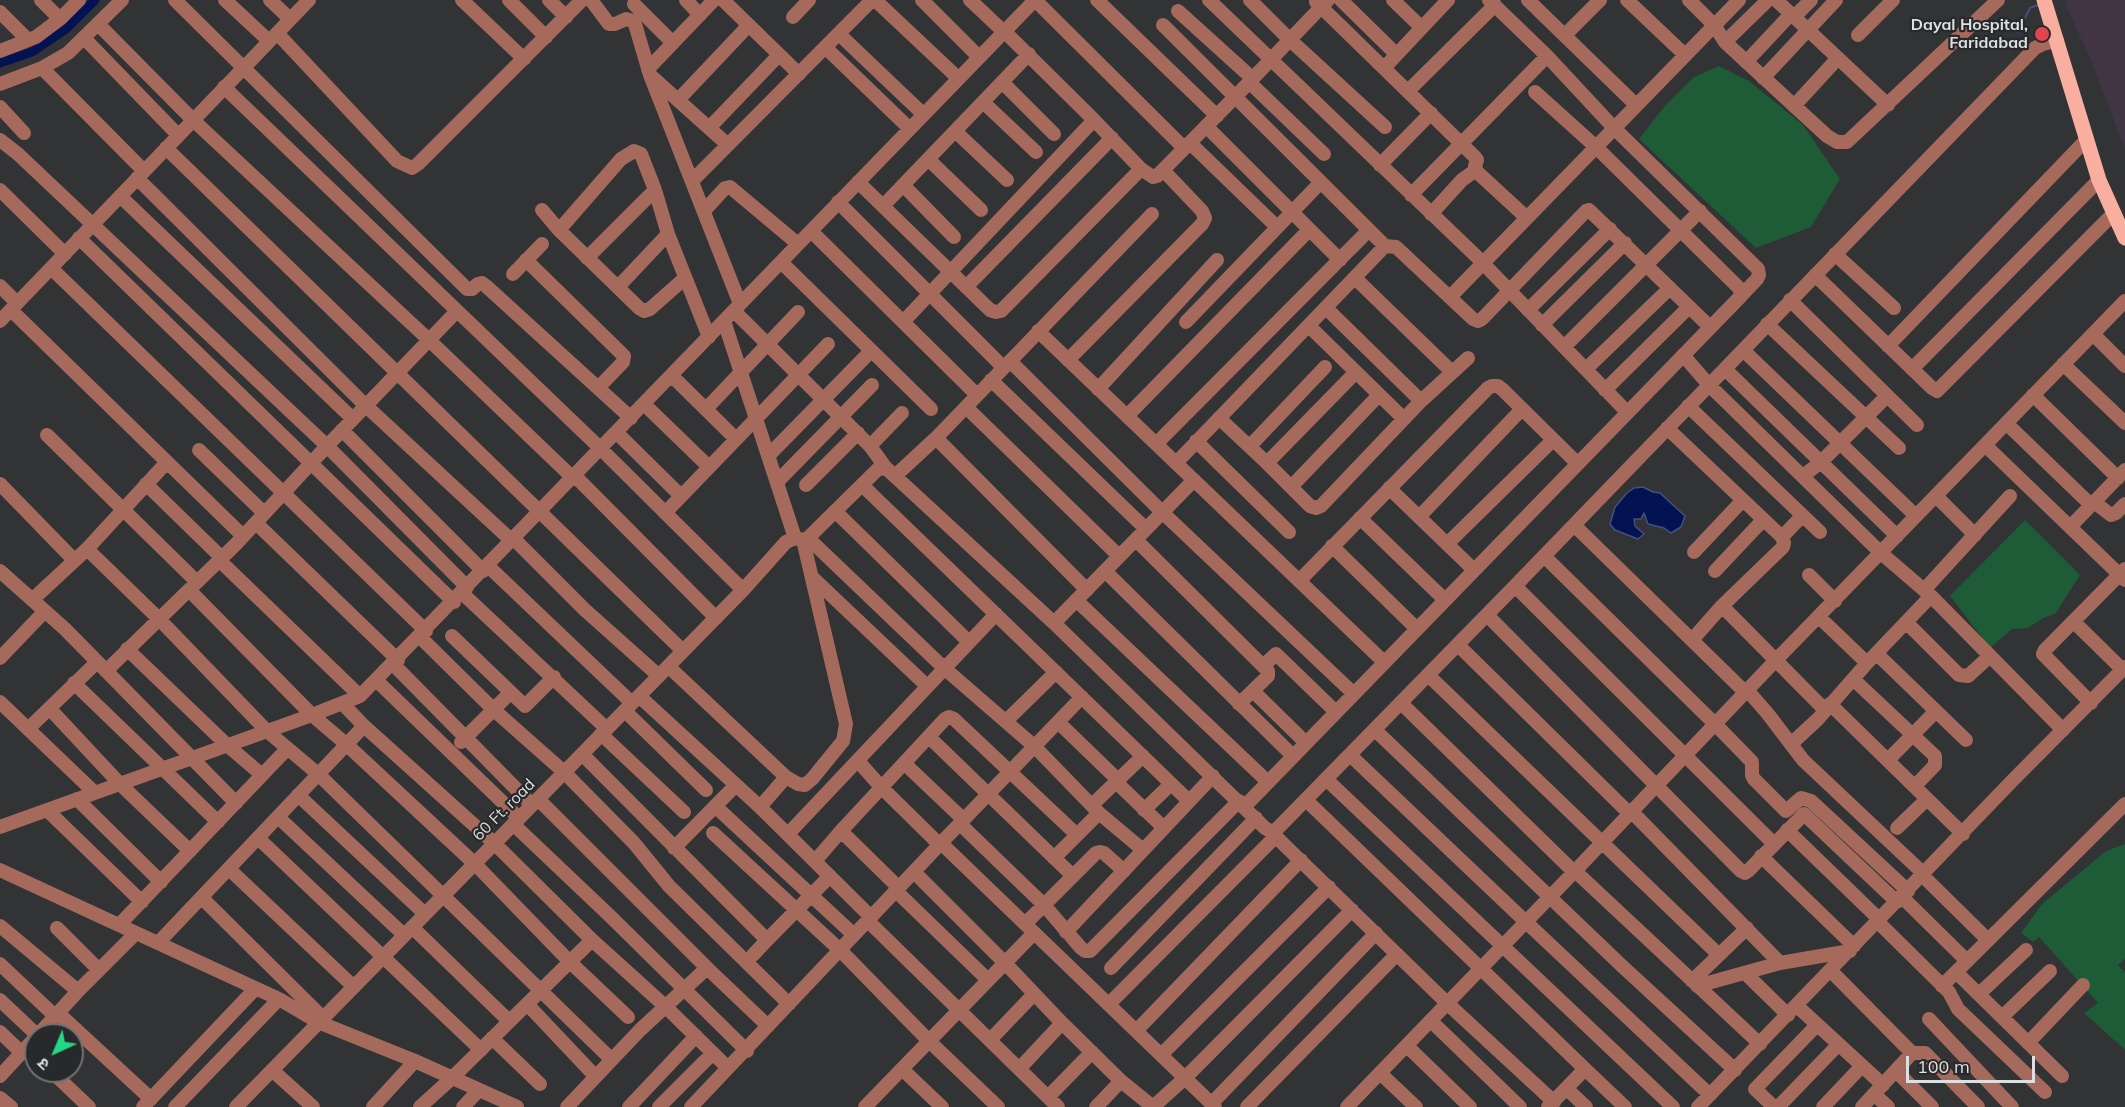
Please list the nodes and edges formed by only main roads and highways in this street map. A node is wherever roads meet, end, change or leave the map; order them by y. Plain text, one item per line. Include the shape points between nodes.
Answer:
1 (2044, 0) edge
2 (2125, 238) edge

1 - 2 main road via 2099,180

